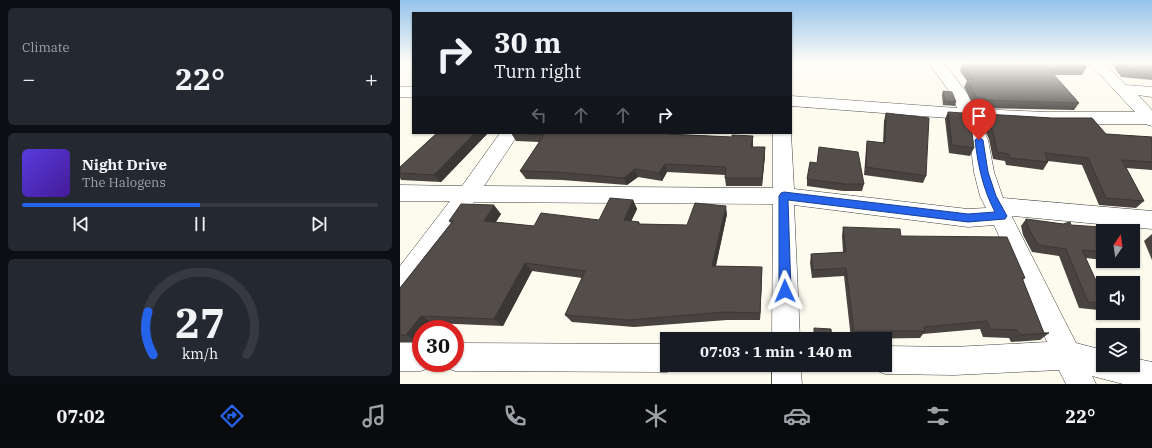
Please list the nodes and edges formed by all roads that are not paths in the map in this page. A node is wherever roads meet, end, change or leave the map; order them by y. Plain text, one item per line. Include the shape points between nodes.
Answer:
1 (950, 81) edge
2 (1114, 81) edge
3 (1122, 89) junction
4 (400, 92) edge
5 (412, 92) edge
6 (1152, 92) edge
7 (792, 101) edge
8 (968, 114) junction
9 (1151, 119) edge
10 (509, 134) edge
11 (782, 134) edge
12 (469, 192) junction
13 (400, 193) edge
14 (784, 196) junction
15 (999, 211) junction
16 (1152, 220) edge
17 (400, 286) edge
18 (786, 332) edge
19 (1068, 355) junction
20 (400, 357) edge
21 (412, 357) edge
22 (464, 357) edge
23 (660, 358) edge
24 (892, 360) edge
25 (1096, 363) edge
26 (786, 372) edge
27 (1130, 372) edge
28 (1152, 378) edge
29 (787, 384) edge
30 (1081, 384) edge

1 - 8 street via 959,93
2 - 3 street
3 - 6 street
3 - 9 street
4 - 5 street
7 - 8 street
8 - 9 street
8 - 15 street via 979,140 991,196
10 - 12 street
11 - 14 street
12 - 13 street
12 - 14 street
12 - 17 street
14 - 15 street via 968,218
14 - 18 street
15 - 16 street
15 - 19 street
19 - 24 street via 954,361
19 - 25 street
19 - 30 street
20 - 21 street
22 - 23 street
26 - 29 street
27 - 28 street

